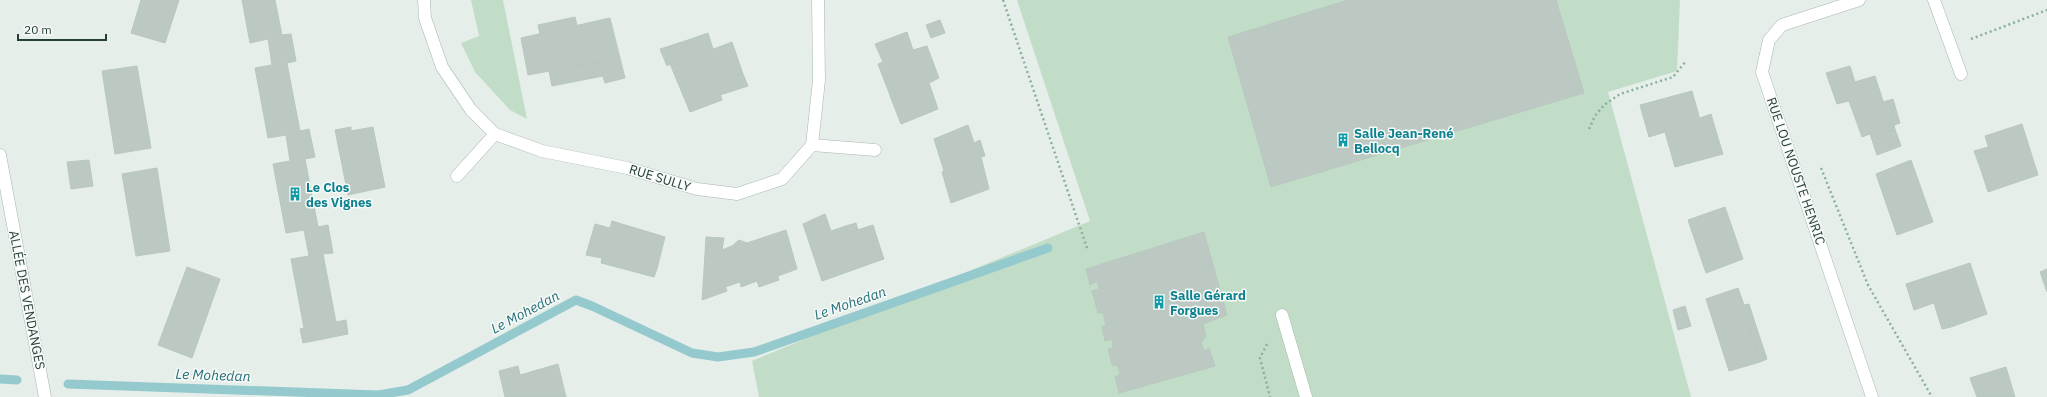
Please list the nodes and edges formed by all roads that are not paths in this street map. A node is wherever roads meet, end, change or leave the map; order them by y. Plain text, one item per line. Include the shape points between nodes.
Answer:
1 (424, 0) edge
2 (818, 0) edge
3 (1859, 0) edge
4 (1934, 0) edge
5 (1961, 74) dead end
6 (495, 134) junction
7 (812, 145) junction
8 (875, 150) dead end
9 (0, 155) edge
10 (457, 176) dead end
11 (1282, 315) road end
12 (45, 397) edge
13 (1306, 397) edge
14 (1872, 397) edge

1 - 6 street, RUE SULLY via 425,18 442,67 471,110
2 - 7 street via 819,80
3 - 14 street, RUE LOU NOUSTE HENRIC via 1782,25 1769,40 1762,72
4 - 5 street
6 - 7 street, RUE SULLY via 542,151 627,168 697,189 737,194 782,179
6 - 10 street
7 - 8 street
9 - 12 street, ALLÉE DES VENDANGES
11 - 13 street

